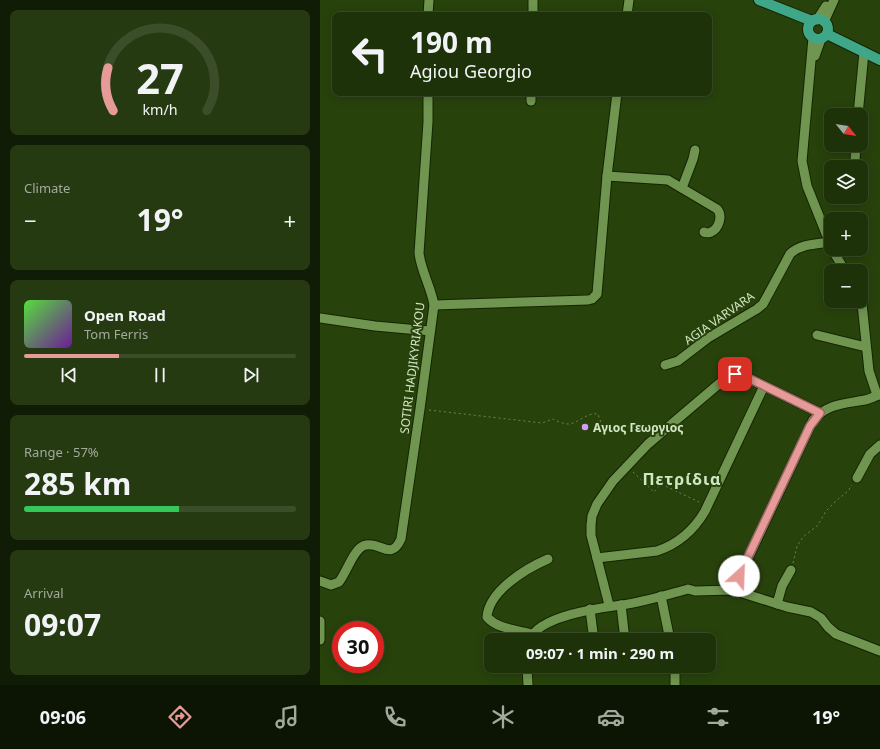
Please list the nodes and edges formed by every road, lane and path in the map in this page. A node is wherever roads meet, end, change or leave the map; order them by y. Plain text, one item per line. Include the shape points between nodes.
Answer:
1 (429, 0) edge
2 (533, 0) edge
3 (629, 0) edge
4 (759, 0) edge
5 (829, 0) edge
6 (834, 0) edge
7 (428, 12) edge
8 (533, 12) edge
9 (627, 12) edge
10 (818, 29) junction
11 (863, 51) junction
12 (880, 60) edge
13 (428, 96) edge
14 (617, 96) edge
15 (859, 108) edge
16 (695, 150) dead end
17 (607, 176) junction
18 (682, 188) junction
19 (824, 228) edge
20 (704, 232) dead end
21 (824, 246) edge
22 (434, 305) junction
23 (862, 308) edge
24 (320, 318) edge
25 (430, 331) junction
26 (817, 335) dead end
27 (866, 347) junction
28 (665, 365) dead end
29 (764, 386) junction
30 (879, 395) edge
31 (420, 409) junction
32 (820, 413) junction
33 (635, 428) junction
34 (638, 429) dead end
35 (648, 429) dead end
36 (880, 445) edge
37 (627, 467) junction
38 (857, 478) joint
39 (707, 506) junction
40 (597, 558) junction
41 (548, 559) dead end
42 (791, 570) joint
43 (320, 581) edge
44 (733, 590) junction
45 (661, 596) junction
46 (777, 604) junction
47 (609, 605) junction
48 (621, 605) junction
49 (590, 609) junction
50 (320, 621) edge
51 (519, 633) edge
52 (534, 633) edge
53 (594, 633) edge
54 (624, 633) edge
55 (669, 633) edge
56 (320, 640) edge
57 (880, 651) edge
58 (527, 673) edge
59 (675, 673) edge
60 (528, 685) edge
61 (675, 685) edge

1 - 7 street
2 - 8 street
3 - 9 street
4 - 10 main road
5 - 10 street
6 - 10 street
10 - 11 main road
10 - 19 street via 810,73 802,161 807,186
11 - 12 main road
11 - 15 street
13 - 22 street, SOTIRI HADJIKYRIAKOU via 419,253
14 - 17 street
16 - 18 street
17 - 18 street via 668,180
17 - 22 street via 598,291 592,299
18 - 20 street via 720,212 721,217 716,228 710,233
21 - 28 street, AGIA VARVARA via 799,247 794,250 757,309 708,338 678,361
22 - 25 street, SOTIRI HADJIKYRIAKOU
23 - 27 street
24 - 25 street
25 - 31 street, SOTIRI HADJIKYRIAKOU
26 - 27 street
27 - 30 street via 869,370
29 - 32 street
29 - 37 street via 739,374 727,377 648,444
29 - 39 street
30 - 32 street via 836,405
31 - 33 path via 542,423 553,419 567,424 594,413 598,414 604,426 620,425
31 - 43 street, SOTIRI HADJIKYRIAKOU via 401,539 394,549 362,546 339,582 331,585
32 - 44 street via 810,426
33 - 34 path
33 - 35 path
36 - 38 street via 870,454
37 - 39 path via 654,492 662,484
37 - 40 street via 613,481 592,516 591,534
38 - 42 path via 847,492 826,511 818,525 803,537
39 - 40 street via 693,528 664,548
40 - 47 street
41 - 51 street via 509,582 489,607 487,618 495,624
42 - 46 street via 782,586
44 - 45 street via 688,589
44 - 46 street
45 - 48 street
45 - 55 street
46 - 57 street via 811,612 821,618 836,634
47 - 48 street
47 - 49 street
48 - 54 street
49 - 52 street via 545,625
49 - 53 street
50 - 56 street
58 - 60 street
59 - 61 street

